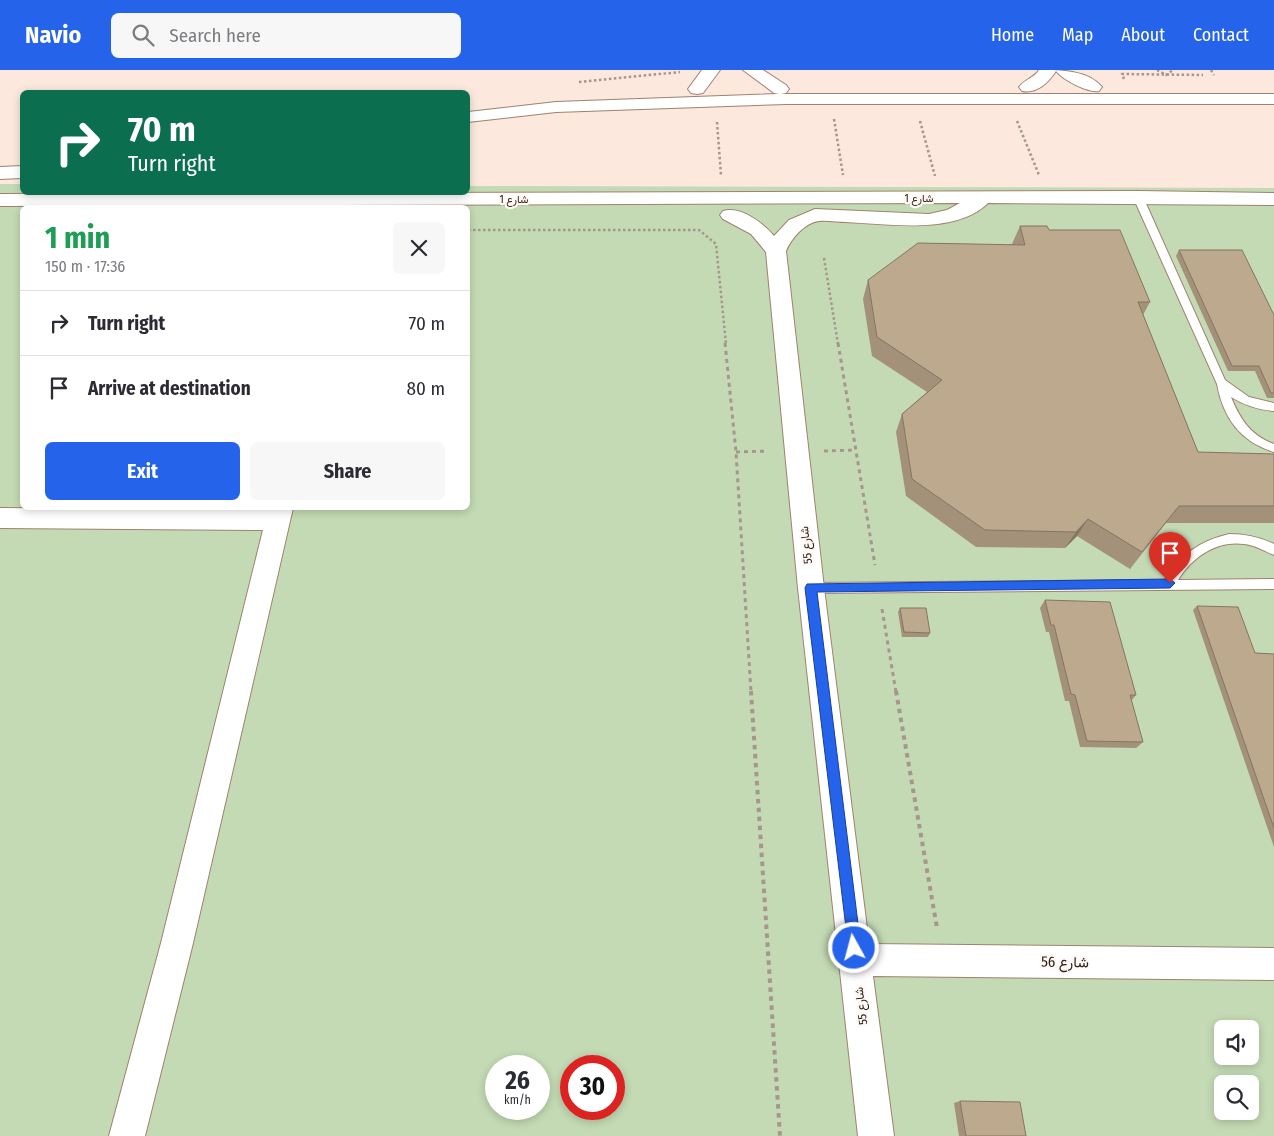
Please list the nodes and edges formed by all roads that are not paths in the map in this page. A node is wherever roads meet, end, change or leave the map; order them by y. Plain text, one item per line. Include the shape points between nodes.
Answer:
1 (711, 70) edge
2 (752, 70) edge
3 (1048, 70) edge
4 (1064, 70) edge
5 (1028, 87) junction
6 (1093, 87) junction
7 (697, 89) junction
8 (780, 89) junction
9 (1274, 100) edge
10 (516, 110) junction
11 (470, 116) edge
12 (20, 172) edge
13 (0, 173) edge
14 (1138, 197) junction
15 (986, 198) junction
16 (42, 199) junction
17 (1274, 199) edge
18 (0, 200) edge
19 (61, 205) edge
20 (727, 207) junction
21 (470, 214) edge
22 (815, 214) junction
23 (776, 251) junction
24 (1221, 382) junction
25 (1274, 407) edge
26 (1274, 448) edge
27 (280, 514) edge
28 (2, 522) edge
29 (1274, 550) edge
30 (1170, 583) junction
31 (1274, 584) edge
32 (811, 588) junction
33 (855, 960) junction
34 (1274, 964) edge
35 (128, 1136) edge
36 (876, 1136) edge

1 - 7 street
2 - 8 street
3 - 5 street via 1042,79
4 - 6 street
5 - 6 street
5 - 8 street
6 - 9 street via 1199,88
7 - 8 street
7 - 10 street via 583,94
9 - 10 street via 831,99
10 - 11 street
12 - 13 street
14 - 15 street, شارع 1
14 - 17 street, شارع 1
14 - 24 lane
15 - 20 street, شارع 1 via 847,198
15 - 22 street, شارع 1 via 953,215 929,220
16 - 18 street, شارع 1
16 - 19 street, شارع 1
16 - 20 street, شارع 1
20 - 21 street, شارع 1
20 - 22 street, شارع 1
20 - 23 street via 758,230
22 - 23 street via 787,231
23 - 32 street, شارع 55
24 - 25 lane via 1234,395
24 - 26 lane via 1236,422 1247,435
27 - 28 street
27 - 35 street
29 - 30 lane via 1254,540 1236,538 1212,543 1185,558
30 - 31 lane
30 - 32 lane
32 - 33 street, شارع 55
33 - 34 street, شارع 56
33 - 36 street, شارع 55

